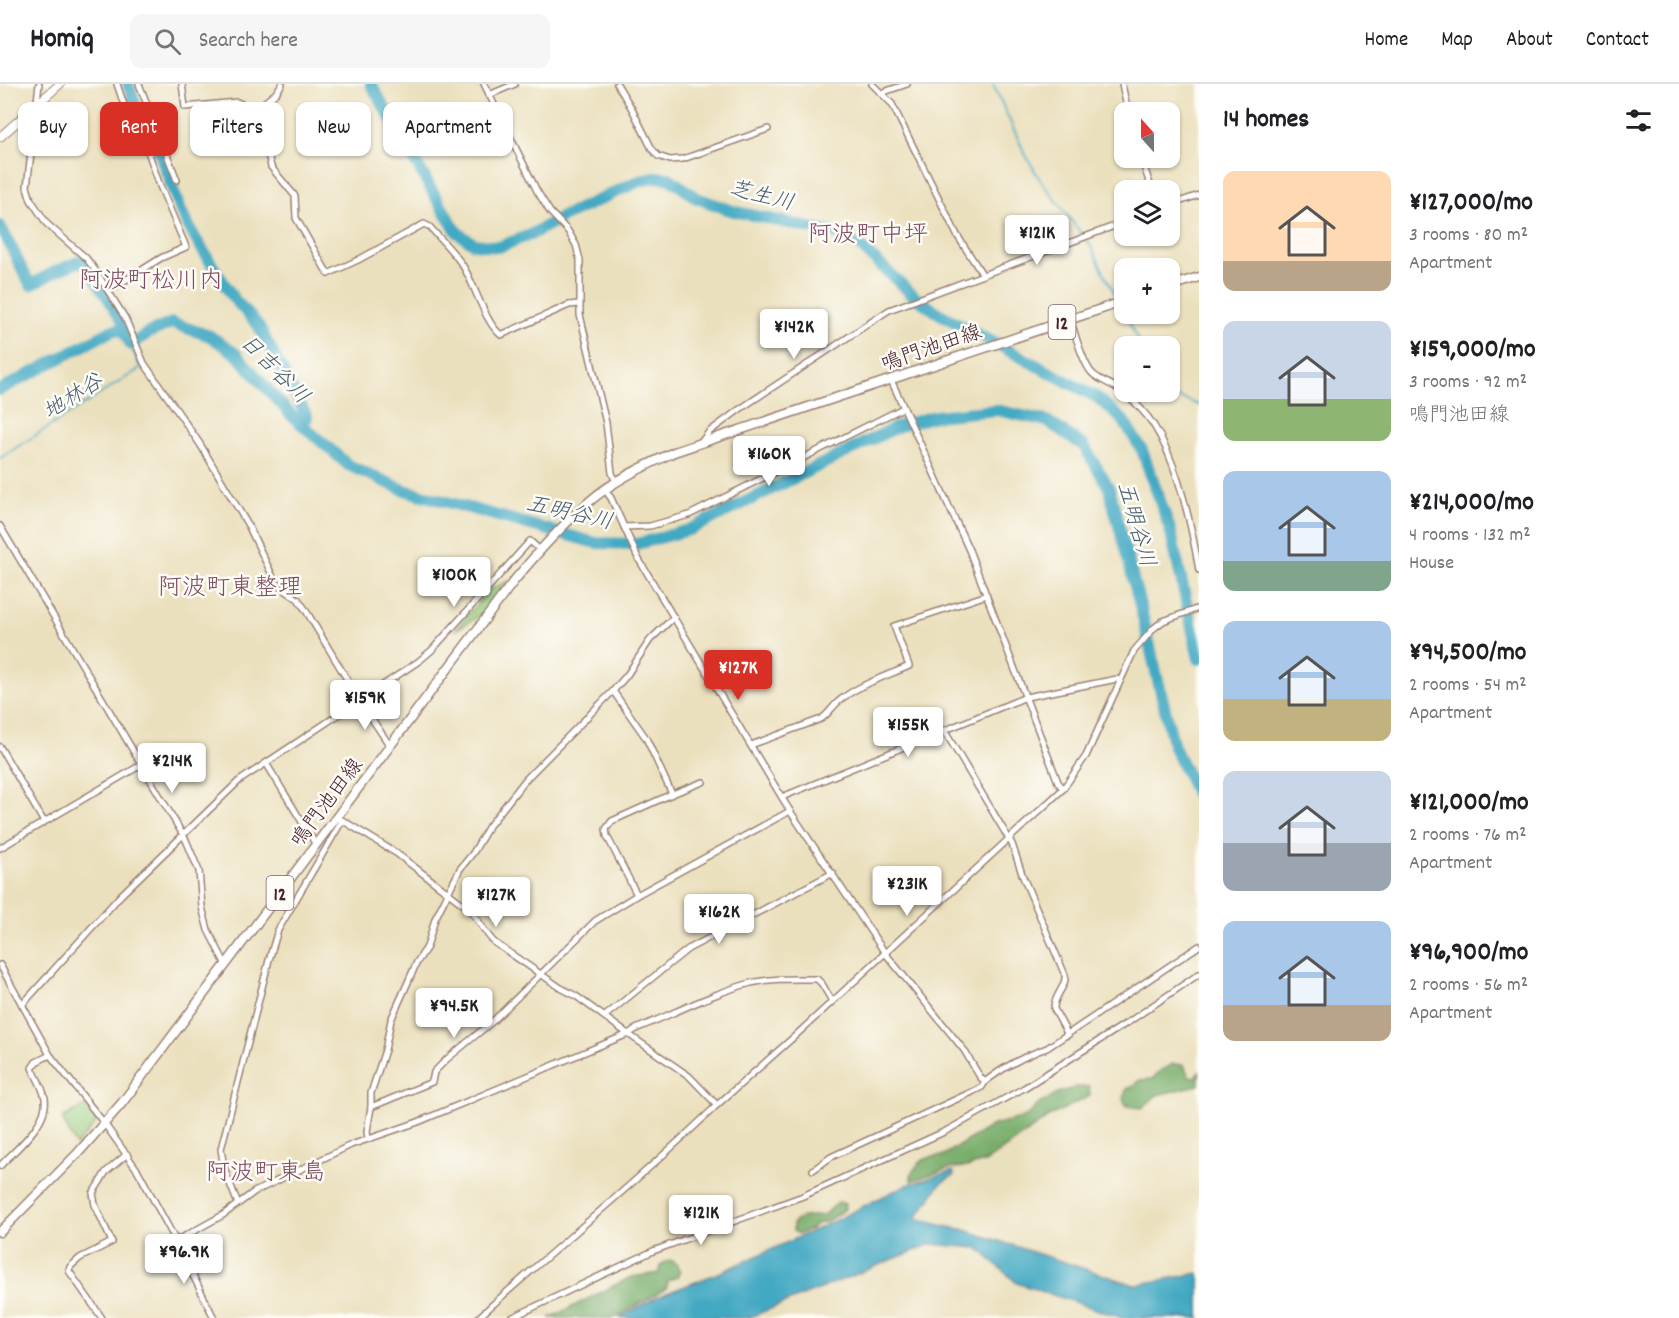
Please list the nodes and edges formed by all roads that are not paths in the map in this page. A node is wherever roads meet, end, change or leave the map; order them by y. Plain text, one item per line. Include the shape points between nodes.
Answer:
1 (39, 84) edge
2 (60, 84) edge
3 (117, 84) edge
4 (139, 84) edge
5 (182, 84) edge
6 (282, 84) edge
7 (484, 84) edge
8 (515, 84) edge
9 (617, 84) edge
10 (872, 84) edge
11 (907, 84) edge
12 (1123, 84) edge
13 (881, 93) junction
14 (489, 94) junction
15 (37, 102) edge
16 (40, 102) edge
17 (265, 102) edge
18 (1126, 102) edge
19 (190, 107) edge
20 (18, 122) edge
21 (768, 129) dead end
22 (0, 137) edge
23 (30, 156) edge
24 (269, 156) edge
25 (177, 180) dead end
26 (1199, 195) edge
27 (1180, 202) edge
28 (1114, 226) edge
29 (982, 274) junction
30 (1199, 277) edge
31 (1180, 283) edge
32 (108, 291) junction
33 (579, 304) junction
34 (1114, 304) edge
35 (1070, 319) junction
36 (891, 380) junction
37 (904, 409) junction
38 (700, 442) junction
39 (616, 483) junction
40 (605, 490) junction
41 (0, 526) edge
42 (625, 529) junction
43 (544, 546) junction
44 (1199, 570) edge
45 (987, 595) junction
46 (1197, 609) edge
47 (674, 617) junction
48 (1120, 681) junction
49 (613, 690) junction
50 (1026, 697) junction
51 (360, 701) junction
52 (944, 730) junction
53 (751, 745) junction
54 (390, 746) junction
55 (0, 747) edge
56 (266, 763) junction
57 (141, 765) junction
58 (703, 782) dead end
59 (1063, 789) junction
60 (672, 794) junction
61 (782, 797) junction
62 (790, 811) junction
63 (339, 819) junction
64 (44, 822) junction
65 (182, 834) junction
66 (1009, 839) junction
67 (316, 845) junction
68 (0, 848) edge
69 (833, 873) junction
70 (448, 893) junction
71 (638, 895) junction
72 (1199, 946) edge
73 (885, 953) junction
74 (0, 965) edge
75 (226, 965) junction
76 (540, 973) junction
77 (1199, 974) edge
78 (832, 1001) junction
79 (22, 1005) junction
80 (604, 1016) junction
81 (628, 1034) junction
82 (1068, 1035) junction
83 (50, 1055) junction
84 (985, 1082) junction
85 (717, 1105) junction
86 (371, 1107) junction
87 (104, 1124) junction
88 (368, 1139) junction
89 (128, 1154) junction
90 (0, 1166) edge
91 (813, 1170) dead end
92 (238, 1204) junction
93 (0, 1232) edge
94 (176, 1241) junction
95 (102, 1318) edge
96 (214, 1318) edge
97 (478, 1318) edge
98 (511, 1318) edge

1 - 15 street
2 - 16 street
3 - 32 street via 126,111 144,140 186,247
4 - 25 street
5 - 19 street via 185,107
6 - 17 street
7 - 14 street
8 - 14 street
9 - 21 street via 652,149 670,160
10 - 13 street
11 - 13 street
12 - 18 street
13 - 29 street via 892,104 957,235
14 - 33 street via 549,213 576,245 580,260
20 - 22 street
23 - 32 street via 27,187 31,200 47,224 86,258
24 - 33 street via 271,167 295,196 296,218 328,274 424,224 462,264 494,330 501,335
26 - 27 street
28 - 29 street
29 - 38 street via 889,310 740,409
30 - 31 main road
32 - 51 street via 144,363 200,444 249,527 274,579 298,599
33 - 39 street
34 - 35 main road, 鳴門池田線 / 12
35 - 36 main road, 鳴門池田線 / 12
35 - 44 street via 1092,374 1117,388 1142,410 1160,437 1192,526
36 - 37 street
36 - 38 main road, 鳴門池田線 / 12
37 - 42 street via 688,515
37 - 45 street
38 - 39 main road, 鳴門池田線 / 12
39 - 40 main road, 鳴門池田線 / 12
40 - 42 street
40 - 43 main road, 鳴門池田線 / 12
41 - 57 street
42 - 47 street
43 - 51 street via 530,541 432,650
43 - 54 main road, 鳴門池田線 / 12
45 - 50 street
45 - 53 street via 894,626 909,666 866,685 837,703 821,719
46 - 48 street via 1154,628 1138,646
47 - 49 street via 650,640
47 - 53 street
48 - 50 street
48 - 59 street via 1086,756
49 - 60 street via 646,738
49 - 70 street via 510,798 460,869
50 - 52 street
50 - 59 street
51 - 54 street
51 - 56 street
52 - 61 street
52 - 66 street
53 - 61 street
54 - 63 main road, 鳴門池田線 / 12
55 - 64 street
56 - 65 street via 239,781
56 - 67 street
57 - 64 street
57 - 65 street
58 - 60 street
59 - 66 street
60 - 71 street via 612,821 606,829
61 - 62 street
62 - 69 street
62 - 71 street
63 - 67 main road, 鳴門池田線 / 12
63 - 70 street via 396,853
63 - 92 street via 278,930 269,960 221,1149
64 - 68 street
65 - 75 street via 199,871 208,930
65 - 79 street via 121,894
66 - 73 street
66 - 82 street via 1065,975 1053,1004
67 - 75 main road, 鳴門池田線 / 12
69 - 73 street
69 - 80 street via 688,949
70 - 76 street via 478,918 495,943
70 - 86 street via 391,1020 371,1093
71 - 76 street via 595,921
72 - 82 street
73 - 78 street
73 - 84 street via 964,1050
74 - 79 street
75 - 87 main road, 鳴門池田線 / 12
76 - 80 street
76 - 86 street via 518,998 434,1072 432,1082
77 - 98 street via 1024,1088 946,1131 803,1196 653,1251
78 - 81 street via 817,979 779,978 751,983
78 - 85 street
79 - 83 street
80 - 81 street
81 - 85 street via 689,1076
81 - 88 street via 429,1118
82 - 84 street
83 - 87 street
83 - 90 street via 32,1068 44,1092 45,1114
84 - 91 street via 972,1092 831,1157
85 - 97 street
86 - 88 street
87 - 89 street
87 - 93 main road, 鳴門池田線 / 12
88 - 92 street via 276,1180
89 - 94 street
89 - 95 street via 106,1172 93,1193 112,1242 80,1258 69,1271
92 - 94 street
94 - 96 street

